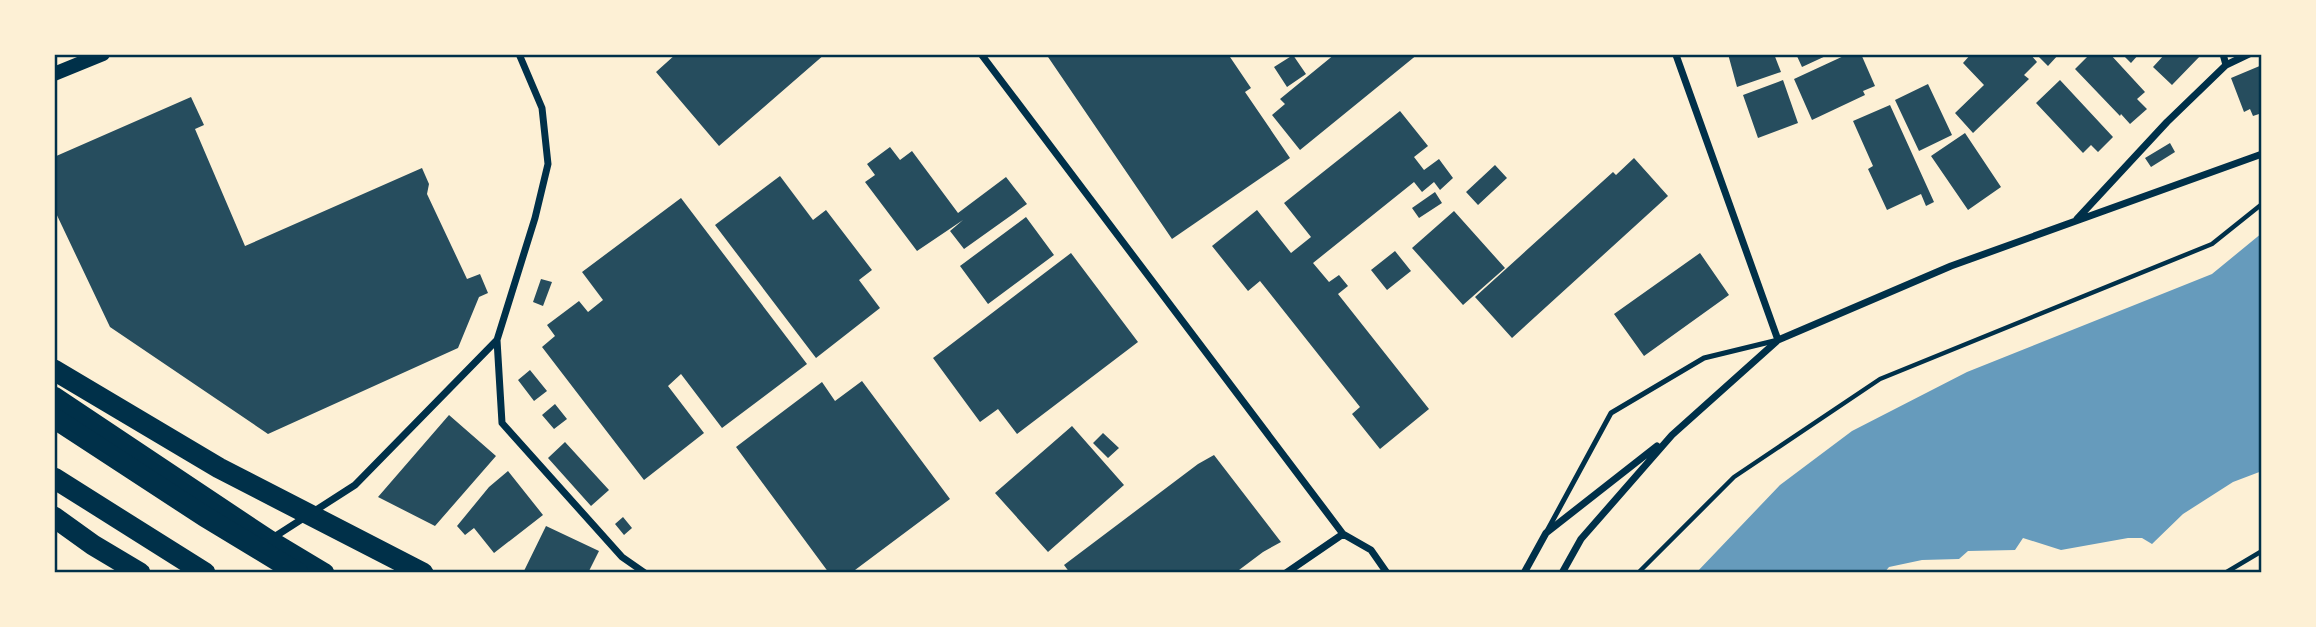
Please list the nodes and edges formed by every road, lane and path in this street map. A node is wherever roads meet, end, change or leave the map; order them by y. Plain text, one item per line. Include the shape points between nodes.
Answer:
1 (103, 54) edge
2 (519, 54) edge
3 (981, 54) edge
4 (2223, 54) edge
5 (2249, 54) edge
6 (1676, 55) edge
7 (2226, 65) junction
8 (54, 74) edge
9 (2262, 154) edge
10 (2262, 204) edge
11 (2074, 222) junction
12 (497, 340) junction
13 (1778, 340) junction
14 (54, 370) edge
15 (54, 396) edge
16 (54, 418) edge
17 (1672, 435) junction
18 (54, 478) edge
19 (54, 486) edge
20 (54, 517) edge
21 (1546, 533) junction
22 (1343, 534) junction
23 (270, 540) junction
24 (2262, 551) edge
25 (141, 573) edge
26 (186, 573) edge
27 (205, 573) edge
28 (298, 573) edge
29 (325, 573) edge
30 (423, 573) edge
31 (645, 573) edge
32 (1286, 573) edge
33 (1387, 573) edge
34 (1524, 573) edge
35 (1562, 573) edge
36 (1638, 573) edge
37 (2225, 573) edge

1 - 8 main road
2 - 12 street via 542,108 548,164
3 - 22 street
4 - 7 street
5 - 7 street
6 - 13 street
7 - 11 street
9 - 11 street
10 - 36 path via 2212,244 1880,379 1734,477
11 - 13 street via 1951,266
12 - 23 street via 355,485
12 - 31 street via 502,424 622,557
13 - 17 street
13 - 21 lane via 1703,358 1611,413
14 - 30 highway via 219,468
15 - 23 highway
16 - 28 highway
17 - 21 street
17 - 35 street via 1581,539
18 - 27 highway
19 - 26 highway
20 - 25 highway
21 - 34 street
22 - 32 street
22 - 33 street via 1371,550
23 - 29 highway
24 - 37 path

